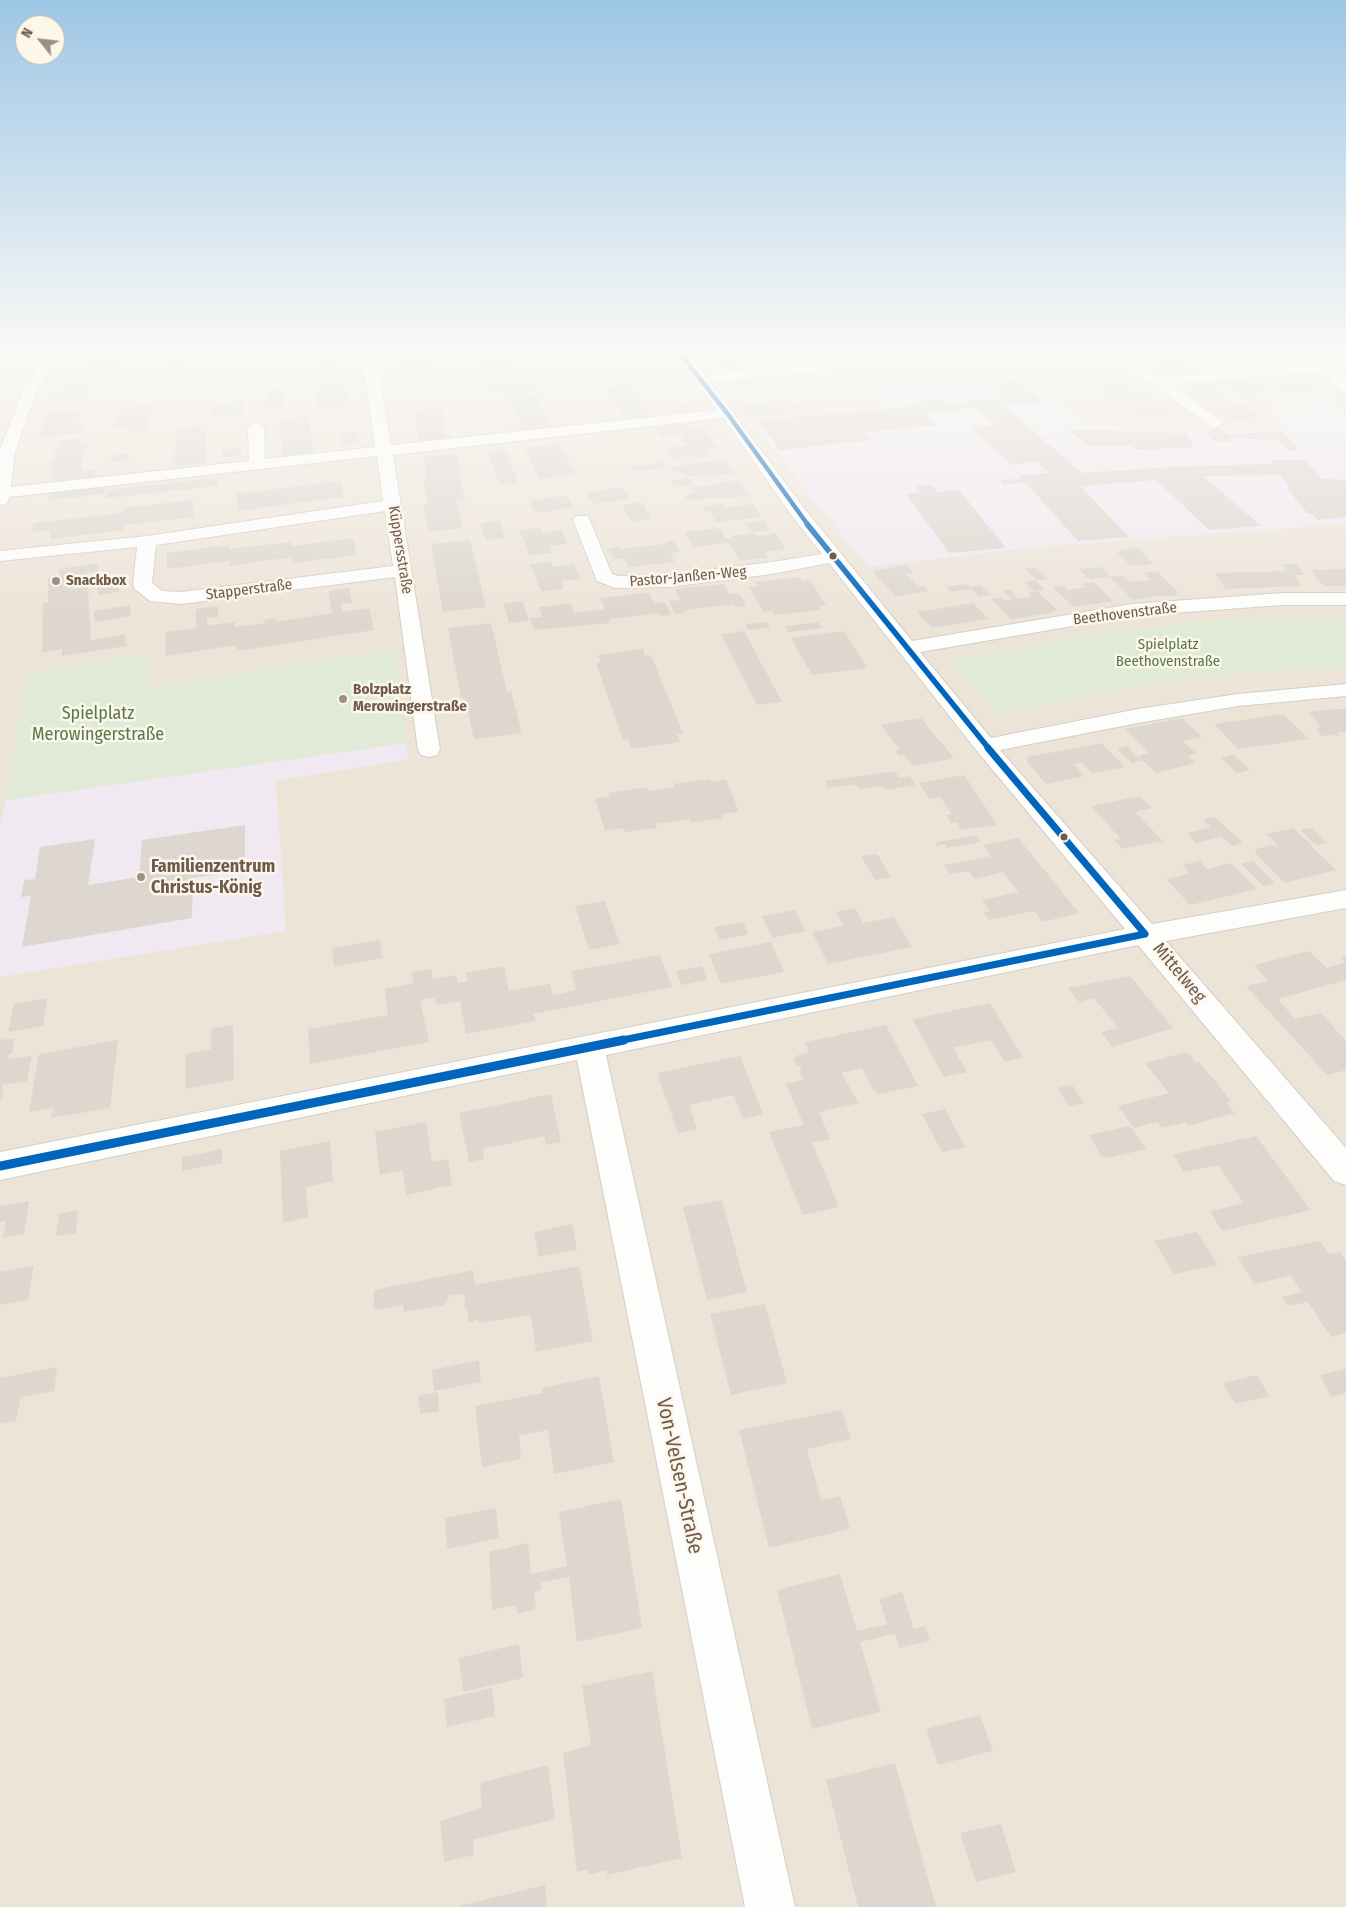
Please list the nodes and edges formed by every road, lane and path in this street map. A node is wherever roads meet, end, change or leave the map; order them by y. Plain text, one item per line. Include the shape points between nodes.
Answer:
1 (11, 440) edge
2 (256, 440) edge
3 (381, 440) edge
4 (483, 440) edge
5 (746, 440) edge
6 (383, 451) junction
7 (257, 464) junction
8 (1, 497) edge
9 (392, 505) junction
10 (582, 520) dead end
11 (147, 541) junction
12 (0, 556) edge
13 (833, 557) junction
14 (403, 570) junction
15 (1346, 599) edge
16 (906, 648) junction
17 (1346, 690) edge
18 (985, 746) junction
19 (429, 750) dead end
20 (1346, 898) edge
21 (1145, 934) junction
22 (589, 1045) junction
23 (0, 1166) edge
24 (1346, 1171) edge
25 (770, 1907) edge

1 - 8 street
2 - 7 street
3 - 6 street, Küppersstraße
4 - 6 street
5 - 13 street, Mittelweg
6 - 7 street
6 - 9 street, Küppersstraße
7 - 8 street
9 - 11 street
9 - 14 street, Küppersstraße
10 - 13 street, Pastor-Janßen-Weg via 604,577 615,582 669,581
11 - 12 street
11 - 14 street, Stapperstraße via 142,585 157,597 181,598
13 - 16 street, Mittelweg
14 - 19 street, Küppersstraße
15 - 16 street, Beethovenstraße via 1283,599 1132,610
16 - 18 street, Mittelweg
17 - 18 street via 1238,700
18 - 21 street, Mittelweg
20 - 21 street
21 - 22 street
21 - 24 street, Mittelweg
22 - 23 street
22 - 25 street, Von-Velsen-Straße

